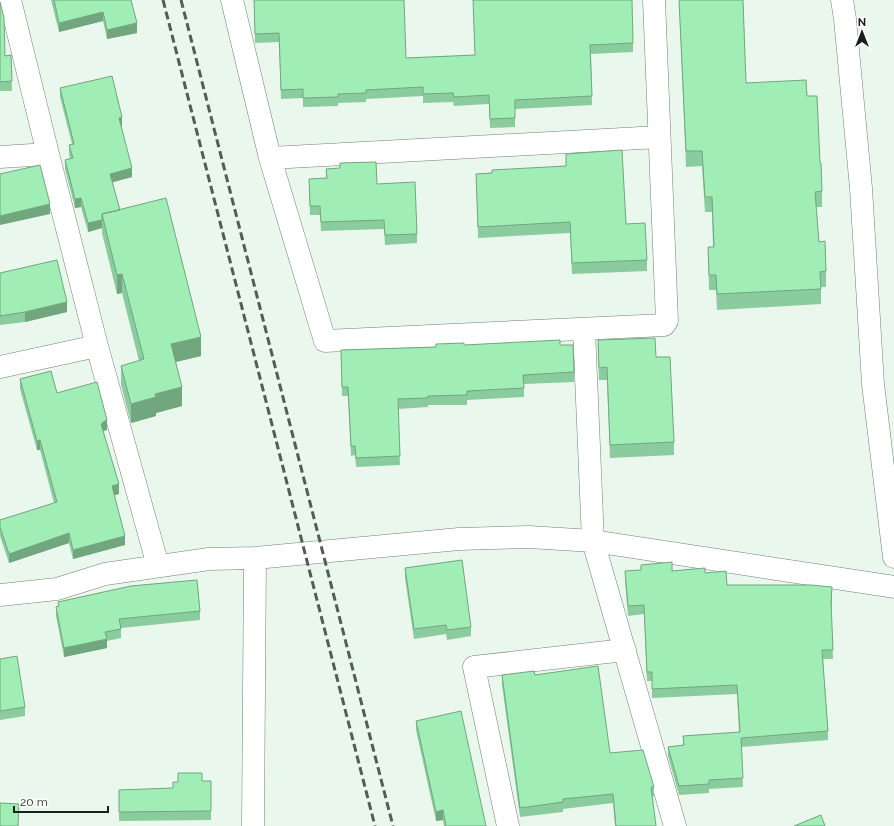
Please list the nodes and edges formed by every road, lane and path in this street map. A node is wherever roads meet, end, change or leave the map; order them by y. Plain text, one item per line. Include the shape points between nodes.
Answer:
1 (10, 0) edge
2 (232, 0) edge
3 (654, 0) edge
4 (842, 0) edge
5 (659, 137) junction
6 (48, 154) junction
7 (0, 157) edge
8 (270, 158) junction
9 (584, 329) junction
10 (97, 346) junction
11 (0, 367) edge
12 (593, 541) junction
13 (894, 557) edge
14 (255, 558) junction
15 (158, 566) junction
16 (894, 587) edge
17 (0, 595) edge
18 (625, 650) junction
19 (253, 826) edge
20 (508, 826) edge
21 (675, 826) edge

1 - 6 street
2 - 8 street
3 - 5 street
4 - 13 street via 861,188 873,384
5 - 8 street
5 - 9 street via 667,321 664,325
6 - 7 street
6 - 10 street
8 - 9 street via 324,341
9 - 12 street
10 - 11 street
10 - 15 street
12 - 14 street via 528,537 459,539
12 - 16 street
12 - 18 street
14 - 15 street via 209,559
14 - 19 street
15 - 17 street via 104,574 57,589
18 - 20 street via 474,667
18 - 21 street

